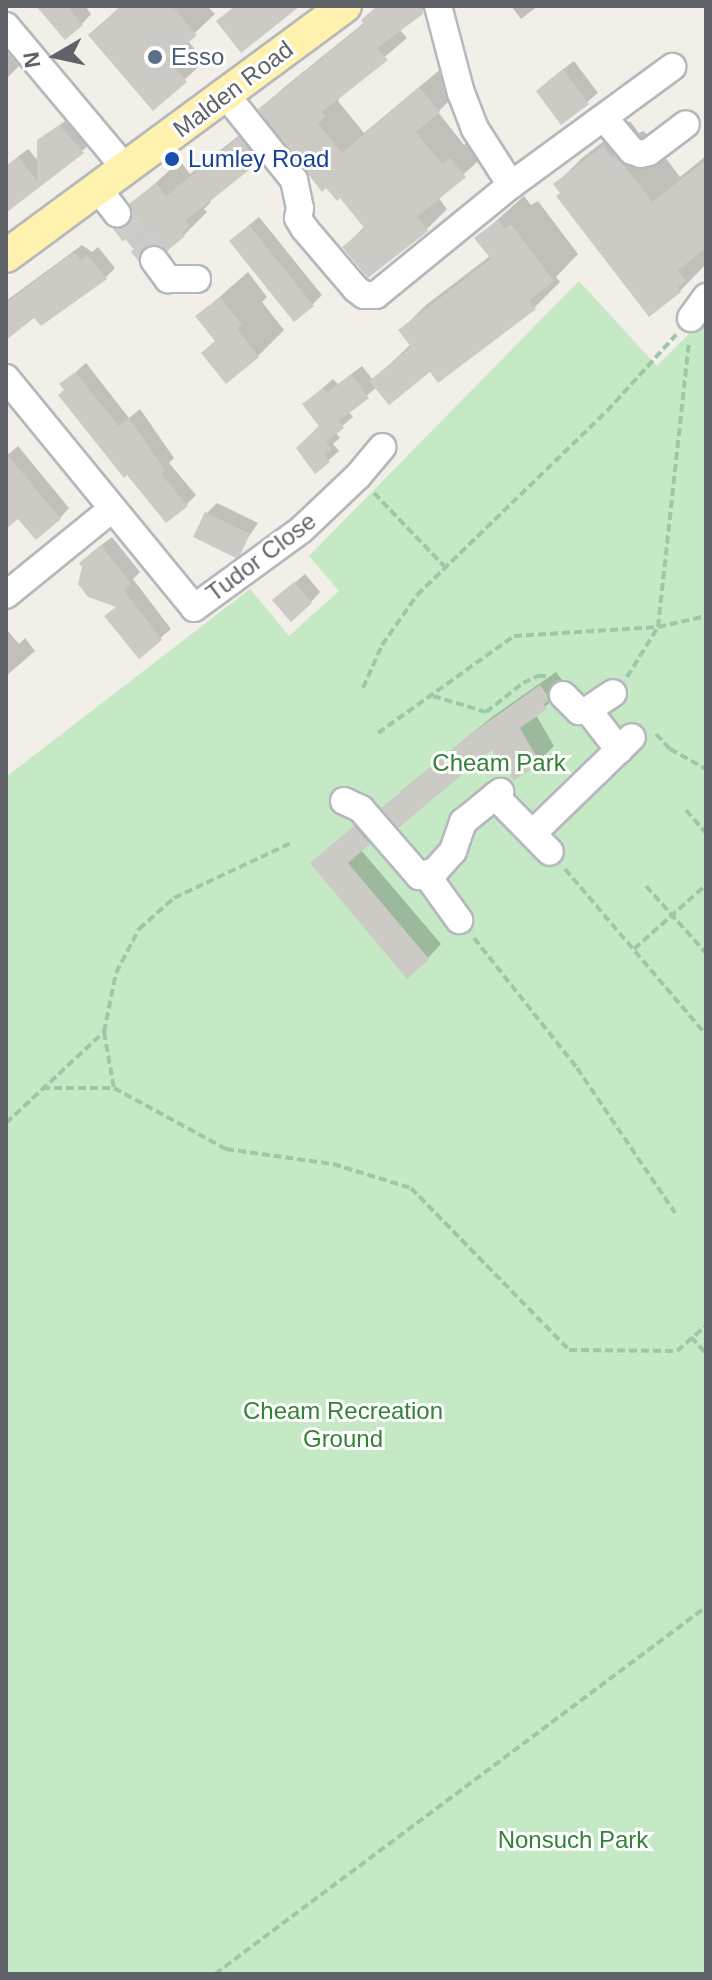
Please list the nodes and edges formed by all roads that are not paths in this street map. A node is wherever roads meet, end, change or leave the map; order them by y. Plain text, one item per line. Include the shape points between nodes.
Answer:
1 (345, 6) edge
2 (438, 6) edge
3 (6, 26) edge
4 (672, 67) dead end
5 (226, 95) junction
6 (605, 119) junction
7 (686, 124) dead end
8 (126, 169) junction
9 (511, 185) junction
10 (6, 256) edge
11 (154, 260) tunnel mouth
12 (197, 279) dead end
13 (6, 378) edge
14 (382, 447) dead end
15 (112, 509) junction
16 (6, 595) edge
17 (558, 686) road end
18 (613, 693) road end
19 (588, 710) junction
20 (344, 801) dead end
21 (426, 874) junction
22 (459, 920) road end

1 - 5 main road, Malden Road
2 - 9 street via 475,129
3 - 8 street
4 - 6 street
5 - 8 main road, Malden Road
5 - 9 street via 294,180 304,228 364,295 376,295
6 - 7 street via 632,151 641,154
6 - 9 street
8 - 10 main road, Malden Road via 108,201
11 - 12 street via 168,279
13 - 15 street, Tudor Close
14 - 15 street, Tudor Close via 358,476 200,614
15 - 16 street
17 - 19 street via 579,711
18 - 19 street
19 - 21 street via 634,739 542,842 498,794 463,822 453,851
20 - 21 street via 361,809 419,876
21 - 22 street

